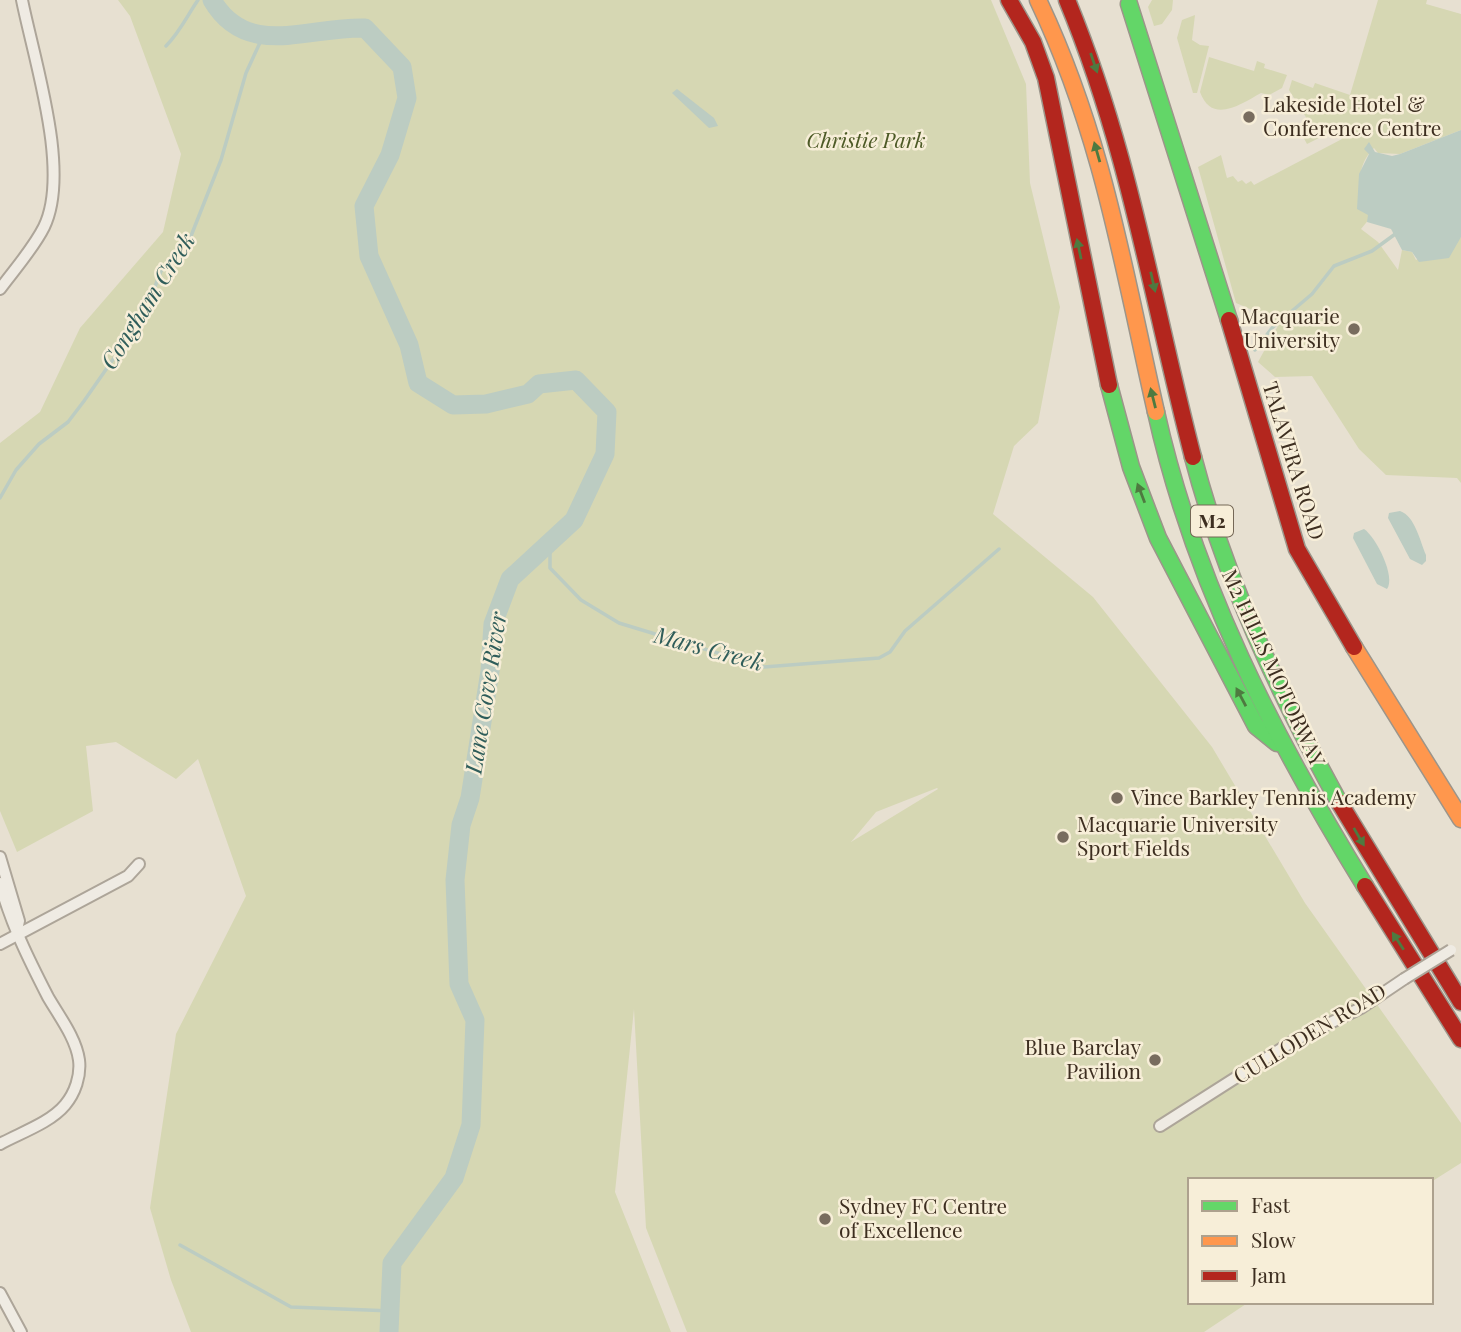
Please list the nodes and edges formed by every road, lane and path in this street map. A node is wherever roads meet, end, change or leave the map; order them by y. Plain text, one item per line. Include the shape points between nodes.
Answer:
1 (22, 0) edge
2 (1009, 0) edge
3 (1038, 0) edge
4 (1067, 0) edge
5 (1128, 1) edge
6 (0, 289) edge
7 (1283, 749) junction
8 (1461, 820) edge
9 (0, 857) edge
10 (139, 864) dead end
11 (0, 883) edge
12 (18, 932) junction
13 (0, 944) edge
14 (1456, 947) edge
15 (1461, 1002) edge
16 (1461, 1040) edge
17 (1160, 1126) dead end
18 (0, 1144) edge
19 (0, 1293) edge
20 (21, 1332) edge

1 - 6 street via 53,153 54,194 44,228
7 -> 2 main road, M2 via 1256,726 1174,571 1130,467 1105,372 1046,78
7 -> 3 main road, M2 HILLS MOTORWAY / M2 via 1221,615 1183,513 1096,147 1062,48
4 -> 15 main road, M2 HILLS MOTORWAY / M2 via 1107,100 1201,488 1237,591 1327,782
5 - 8 main road, TALAVERA ROAD via 1297,549
16 -> 7 main road, M2 HILLS MOTORWAY / M2 via 1363,887
9 - 12 street via 19,921
10 - 12 street via 128,876
11 - 12 street via 10,923
12 - 13 street
12 - 18 street via 76,1050 79,1071 73,1095 64,1107
14 - 17 street, CULLODEN ROAD, bridge via 1361,1008 1295,1040
19 - 20 street

